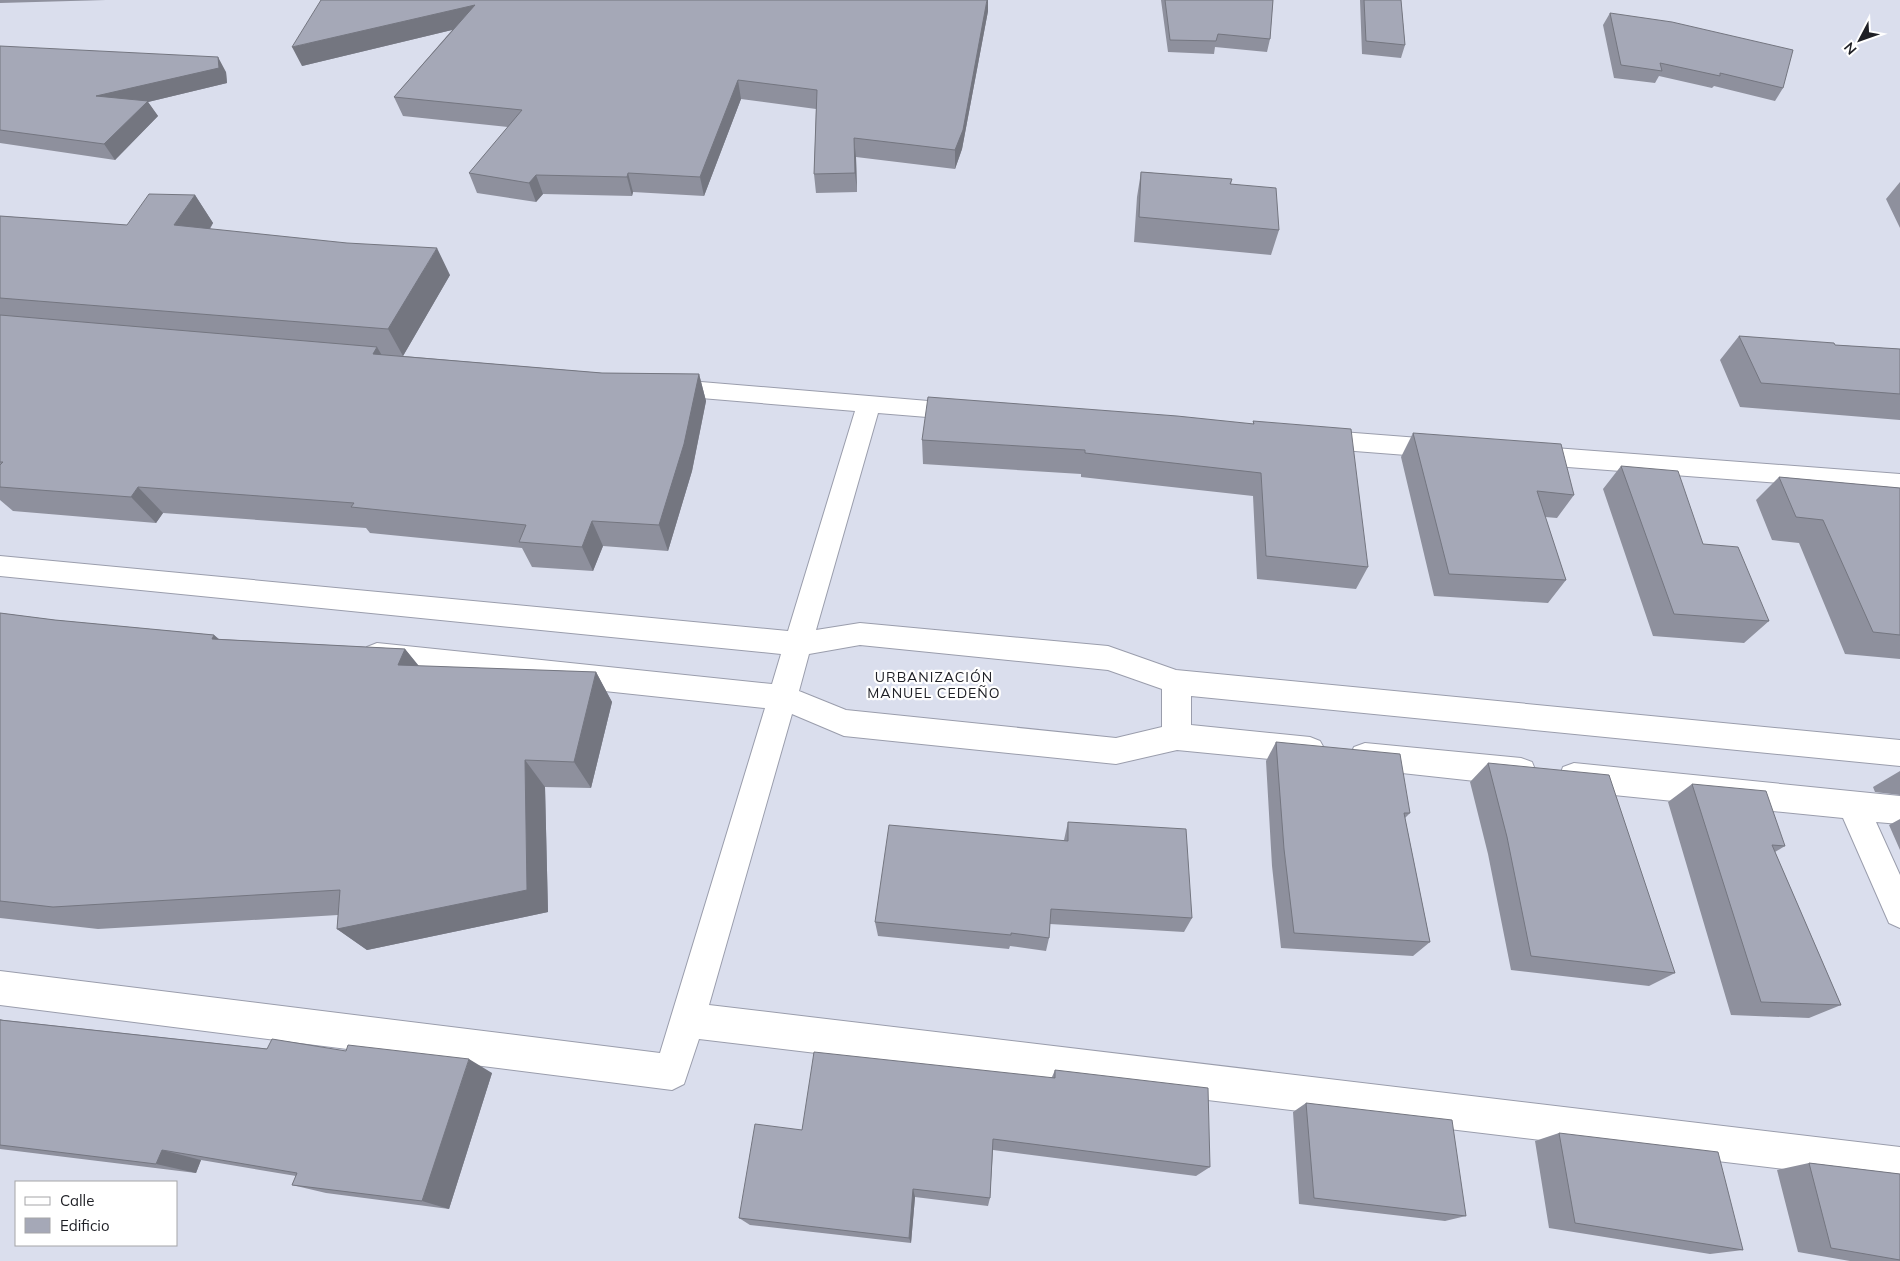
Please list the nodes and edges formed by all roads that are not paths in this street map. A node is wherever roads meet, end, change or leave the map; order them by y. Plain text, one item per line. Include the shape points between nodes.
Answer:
1 (642, 386) edge
2 (870, 404) junction
3 (984, 414) edge
4 (1297, 438) edge
5 (1465, 450) edge
6 (1504, 453) edge
7 (1900, 483) edge
8 (0, 566) edge
9 (798, 644) junction
10 (347, 652) edge
11 (1176, 682) junction
12 (783, 697) junction
13 (1177, 737) junction
14 (1900, 753) edge
15 (1853, 805) junction
16 (1900, 810) edge
17 (1900, 912) edge
18 (0, 988) edge
19 (688, 1020) junction
20 (1900, 1165) edge

1 - 2 street
2 - 3 street
2 - 9 street
4 - 5 street
6 - 7 street
8 - 9 street
9 - 11 street via 860,634 1069,654 1108,658
9 - 12 street
10 - 12 street
11 - 13 street
11 - 14 street
12 - 13 street via 844,723 1116,752
12 - 19 street
13 - 15 street
15 - 16 street
15 - 17 street
18 - 19 street via 672,1072
19 - 20 street

